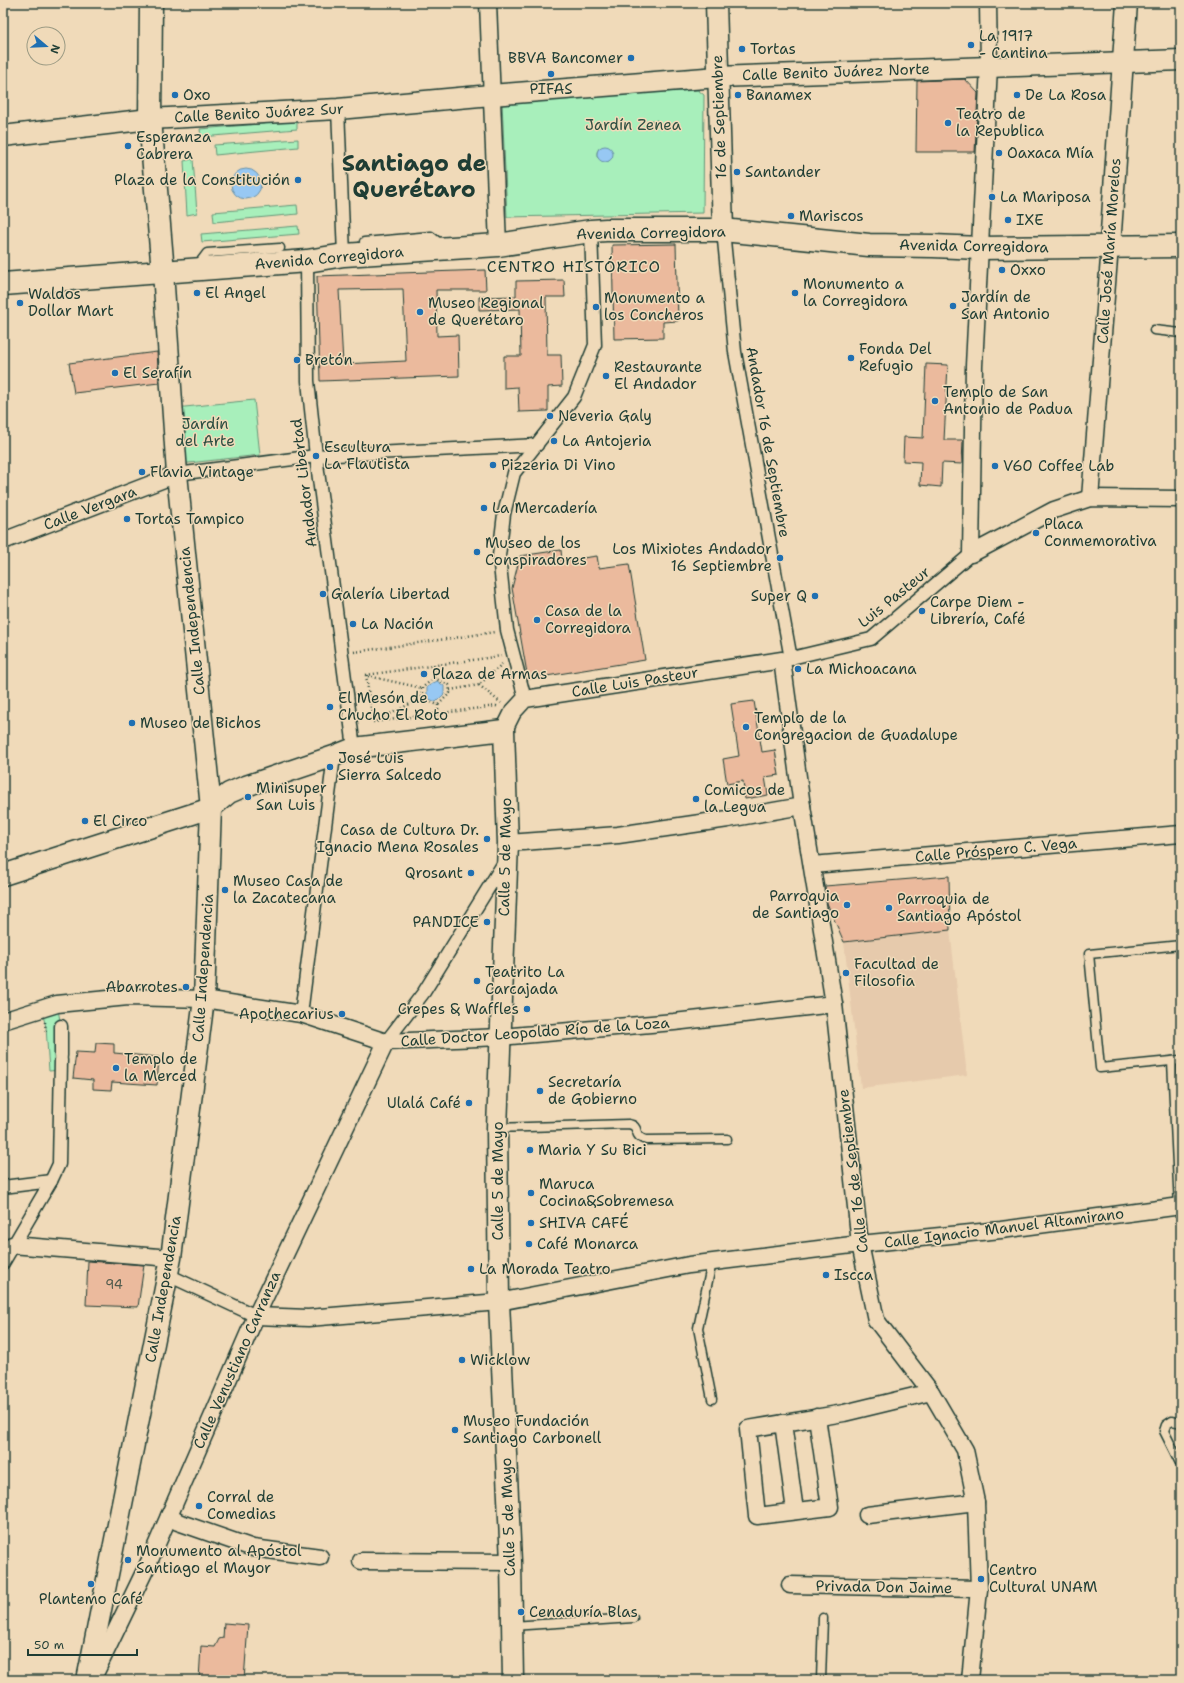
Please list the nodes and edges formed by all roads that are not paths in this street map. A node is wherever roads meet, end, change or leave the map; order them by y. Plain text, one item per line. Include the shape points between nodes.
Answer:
1 (152, 3) edge
2 (488, 3) edge
3 (716, 3) edge
4 (988, 3) edge
5 (1127, 3) edge
6 (1181, 60) edge
7 (1123, 61) junction
8 (989, 66) junction
9 (718, 77) junction
10 (491, 94) junction
11 (338, 109) junction
12 (150, 119) junction
13 (3, 136) edge
14 (723, 230) junction
15 (591, 231) junction
16 (364, 242) dead end
17 (498, 245) junction
18 (1110, 246) junction
19 (1181, 246) edge
20 (280, 248) dead end
21 (980, 248) junction
22 (448, 249) junction
23 (344, 255) junction
24 (307, 261) junction
25 (195, 269) junction
26 (163, 272) junction
27 (3, 284) edge
28 (1154, 330) dead end
29 (1181, 333) edge
30 (518, 446) junction
31 (536, 446) junction
32 (316, 456) junction
33 (514, 472) junction
34 (177, 474) junction
35 (1090, 498) junction
36 (1181, 499) edge
37 (3, 541) edge
38 (971, 554) junction
39 (786, 659) junction
40 (525, 699) junction
41 (504, 730) junction
42 (354, 748) junction
43 (334, 756) junction
44 (802, 806) junction
45 (211, 808) junction
46 (1181, 834) edge
47 (508, 850) junction
48 (812, 865) junction
49 (3, 875) edge
50 (1181, 945) edge
51 (204, 999) junction
52 (834, 1004) junction
53 (302, 1014) junction
54 (3, 1022) edge
55 (61, 1026) dead end
56 (501, 1037) junction
57 (386, 1042) junction
58 (1172, 1060) junction
59 (1181, 1060) edge
60 (497, 1128) junction
61 (726, 1139) dead end
62 (51, 1181) junction
63 (3, 1187) edge
64 (1180, 1206) edge
65 (860, 1244) junction
66 (12, 1245) junction
67 (712, 1262) junction
68 (3, 1263) edge
69 (170, 1266) junction
70 (499, 1302) junction
71 (256, 1316) junction
72 (931, 1392) junction
73 (712, 1399) dead end
74 (817, 1417) junction
75 (783, 1423) junction
76 (1181, 1423) edge
77 (1177, 1451) edge
78 (1181, 1465) edge
79 (976, 1502) junction
80 (795, 1511) junction
81 (867, 1515) dead end
82 (169, 1516) junction
83 (320, 1557) dead end
84 (361, 1561) dead end
85 (510, 1562) junction
86 (790, 1585) dead end
87 (978, 1589) junction
88 (632, 1618) dead end
89 (823, 1618) dead end
90 (512, 1626) junction
91 (86, 1680) edge
92 (92, 1680) edge
93 (513, 1680) edge
94 (821, 1680) edge
95 (970, 1680) edge

1 - 12 main road
2 - 10 street
3 - 9 street, 16 de Septiembre
4 - 8 street
5 - 7 street, Calle José María Morelos
6 - 7 street, Calle Benito Juárez Norte
7 - 8 street, Calle Benito Juárez Norte
7 - 18 street, Calle José María Morelos
8 - 9 street, Calle Benito Juárez Norte
8 - 21 street
9 - 10 street, Calle Benito Juárez Norte
9 - 14 street, 16 de Septiembre
10 - 11 street, Calle Benito Juárez Sur
10 - 17 street
11 - 12 street, Calle Benito Juárez Sur
11 - 23 street
12 - 13 street, Calle Benito Juárez Sur
12 - 26 main road
14 - 15 main road, Avenida Corregidora
14 - 21 main road, Avenida Corregidora via 869,246
14 - 39 street, Andador 16 de Septiembre via 735,352
15 - 17 main road, Avenida Corregidora
15 - 31 street via 595,345 574,398
16 - 22 lane via 431,236
17 - 22 main road, Avenida Corregidora
18 - 19 main road, Avenida Corregidora
18 - 21 main road, Avenida Corregidora
18 - 35 street, Calle José María Morelos
20 - 25 lane via 207,253
21 - 38 street via 974,366
22 - 23 main road, Avenida Corregidora
23 - 24 main road, Avenida Corregidora
24 - 25 main road, Avenida Corregidora
24 - 32 street, Andador Libertad via 308,381
25 - 26 main road, Avenida Corregidora
26 - 27 main road, Avenida Corregidora
26 - 34 street, Calle Independencia
28 - 29 lane
30 - 31 street
30 - 32 street
30 - 33 street
31 - 33 street
32 - 34 street
32 - 42 street, Andador Libertad
33 - 40 street via 504,514 499,556 507,630
34 - 37 street, Calle Vergara
34 - 45 street, Calle Independencia
35 - 36 street
35 - 38 street via 1054,510
38 - 39 street, Luis Pasteur via 871,639
39 - 40 street, Calle Luis Pasteur
39 - 44 street, Calle 16 de Septiembre
40 - 41 street via 513,712
41 - 42 street
41 - 47 street, Calle 5 de Mayo
42 - 43 street
43 - 45 street via 228,793
43 - 53 street
44 - 47 street
44 - 48 street, Calle 16 de Septiembre
45 - 49 street
45 - 51 street, Calle Independencia
46 - 48 street, Calle Próspero C. Vega
47 - 56 street, Calle 5 de Mayo
47 - 57 street via 424,992
48 - 52 street, Calle 16 de Septiembre
50 - 58 lane via 1089,954 1100,1068
51 - 53 street, Calle Doctor Leopoldo Río de la Loza
51 - 54 street, Calle Doctor Leopoldo Río de la Loza via 128,997 57,1004
51 - 69 street, Calle Independencia
52 - 56 street, Calle Doctor Leopoldo Río de la Loza via 674,1022
52 - 65 street, Calle 16 de Septiembre
53 - 57 street, Calle Doctor Leopoldo Río de la Loza
55 - 62 street via 59,1164
56 - 57 street, Calle Doctor Leopoldo Río de la Loza
56 - 60 street, Calle 5 de Mayo
57 - 71 street, Calle Venustiano Carranza
58 - 59 lane
58 - 64 lane
60 - 61 lane via 633,1124 637,1135 646,1140
60 - 70 street, Calle 5 de Mayo
62 - 63 street
62 - 66 street
64 - 65 street, Calle Ignacio Manuel Altamirano via 1001,1230
65 - 67 street, Calle Ignacio Manuel Altamirano
65 - 72 street, Calle 16 de Septiembre via 876,1320
66 - 68 street
66 - 69 street
67 - 70 street, Calle Ignacio Manuel Altamirano
67 - 73 lane via 698,1328
69 - 71 street
69 - 91 street, Calle Independencia
70 - 71 street, Calle Ignacio Manuel Altamirano via 308,1318
70 - 85 street, Calle 5 de Mayo
71 - 82 street, Calle Venustiano Carranza
72 - 74 street
72 - 79 street, Calle 16 de Septiembre via 965,1450
74 - 75 street
74 - 80 street via 830,1507
75 - 80 street
75 - 80 street via 748,1429 757,1516
76 - 77 lane via 1172,1421 1166,1425 1164,1431
77 - 78 lane
79 - 81 street
79 - 87 street, Calle 16 de Septiembre
82 - 83 street via 178,1522 252,1548
82 - 92 street, Calle Venustiano Carranza
84 - 85 street
85 - 90 street, Calle 5 de Mayo
86 - 87 street, Privada Don Jaime
87 - 95 street, Calle 16 de Septiembre
88 - 90 lane
89 - 94 lane
90 - 93 street, Calle 5 de Mayo

